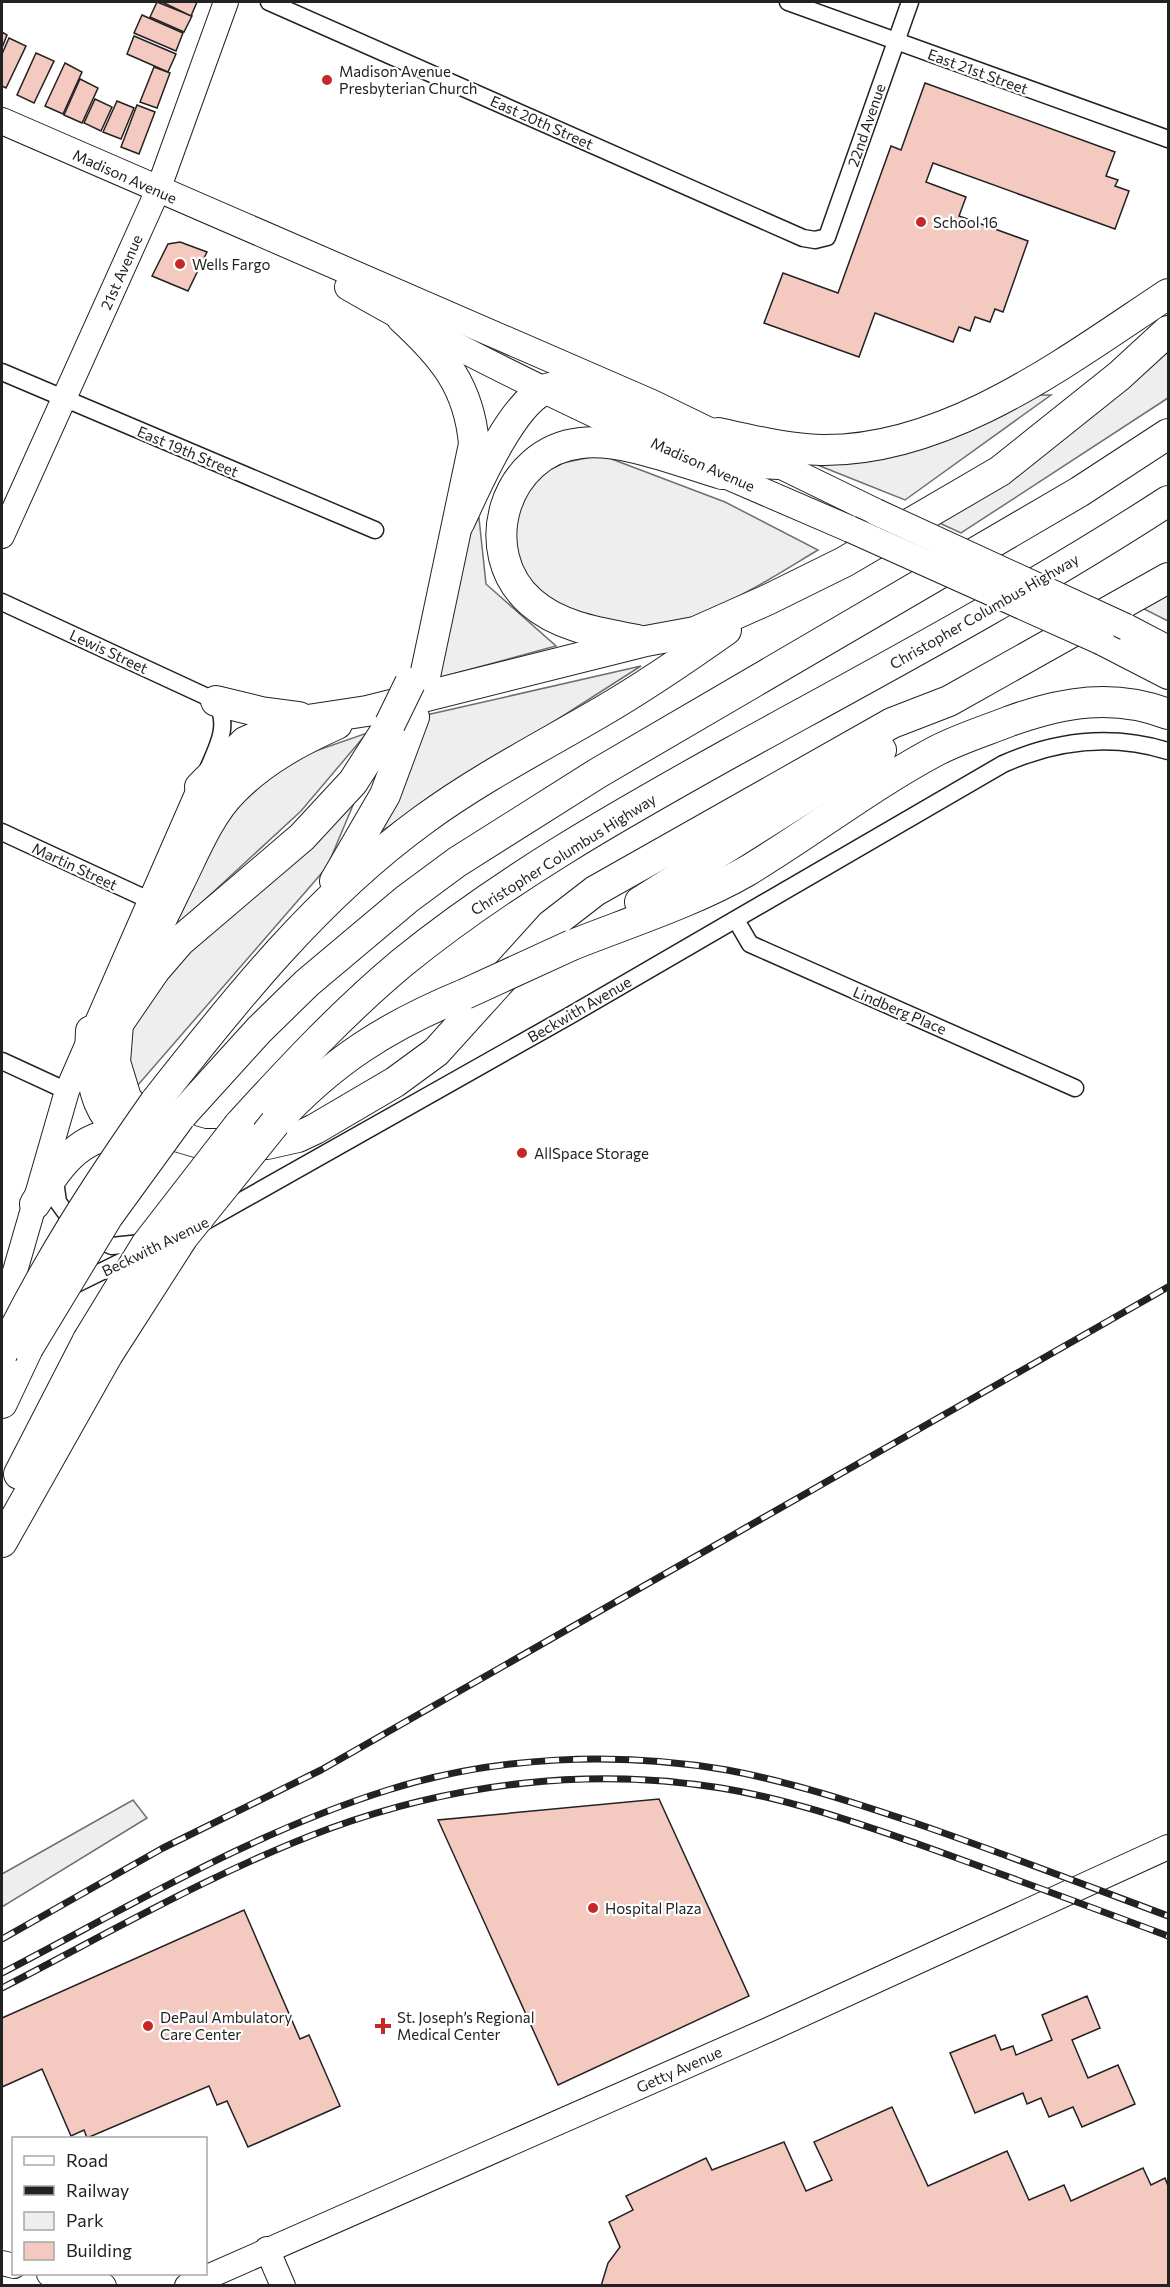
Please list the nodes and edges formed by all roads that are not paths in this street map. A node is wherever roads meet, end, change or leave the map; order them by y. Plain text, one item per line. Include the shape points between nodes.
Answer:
1 (226, 2) edge
2 (269, 2) edge
3 (788, 2) edge
4 (910, 2) edge
5 (895, 41) junction
6 (2, 121) edge
7 (1168, 139) edge
8 (158, 190) junction
9 (249, 230) junction
10 (815, 240) joint
11 (1168, 294) edge
12 (402, 318) junction
13 (1168, 331) edge
14 (2, 372) edge
15 (543, 391) junction
16 (63, 399) junction
17 (718, 433) junction
18 (1168, 434) edge
19 (779, 464) junction
20 (722, 474) junction
21 (1168, 501) edge
22 (459, 523) junction
23 (375, 530) dead end
24 (2, 536) edge
25 (1168, 578) edge
26 (767, 600) junction
27 (2, 602) edge
28 (1126, 627) junction
29 (646, 641) junction
30 (1168, 644) edge
31 (1168, 649) edge
32 (1168, 676) edge
33 (216, 701) junction
34 (949, 701) junction
35 (1168, 714) edge
36 (390, 717) junction
37 (310, 718) junction
38 (1168, 751) edge
39 (200, 787) junction
40 (2, 832) edge
41 (149, 900) junction
42 (736, 920) junction
43 (304, 924) junction
44 (572, 945) junction
45 (105, 1028) junction
46 (2, 1062) edge
47 (1075, 1088) dead end
48 (67, 1091) junction
49 (315, 1129) junction
50 (124, 1133) junction
51 (54, 1173) junction
52 (35, 1203) junction
53 (166, 1240) junction
54 (4, 1296) edge
55 (32, 1305) junction
56 (2, 1327) edge
57 (98, 1347) junction
58 (15, 1351) edge
59 (2, 1403) edge
60 (2, 1512) edge
61 (2, 1542) edge
62 (1168, 1847) edge
63 (267, 2249) junction
64 (54, 2275) edge
65 (104, 2286) edge
66 (187, 2286) edge
67 (283, 2286) edge

1 - 8 street, 21st Avenue
2 - 10 street, East 20th Street
3 - 5 street, East 21st Street
4 - 5 street, 22nd Avenue
5 - 7 street, East 21st Street
5 - 10 street, 22nd Avenue via 827,237
6 - 8 main road, Madison Avenue
8 - 9 main road, Madison Avenue
8 - 16 street, 21st Avenue
9 - 12 main road, Madison Avenue
9 - 17 main road, Madison Avenue
11 - 17 highway via 1004,398 904,438 822,450
12 - 15 main road, Madison Avenue
12 - 22 highway via 450,370 472,419 474,444
13 - 26 highway via 1119,376 1000,471 844,562
14 - 16 street, East 19th Street
15 - 19 highway via 561,386 576,389 740,462
15 - 20 main road, Madison Avenue
15 - 22 highway via 512,424 490,458
16 - 23 street, East 19th Street
16 - 24 street, 21st Avenue
17 - 19 main road, Madison Avenue
18 - 58 highway, bridge via 1079,492 598,773 457,862 398,905 307,983 180,1117
19 - 28 main road, Madison Avenue, bridge
20 - 29 highway via 639,450 579,443 556,450 530,466 509,494 503,508 501,540 519,591 557,619
20 - 32 main road, Madison Avenue, bridge via 1102,642
21 - 57 highway, Christopher Columbus Highway, bridge via 979,615 622,814 512,883 413,955 353,1005 238,1125 146,1245
22 - 36 highway, bridge via 417,682
25 - 34 highway
26 - 29 highway via 695,632
26 - 43 highway via 672,669 423,820
27 - 33 street, Lewis Street
28 - 30 main road
28 - 31 main road, Madison Avenue
29 - 36 highway
33 - 37 highway
33 - 39 street via 224,727
34 - 44 highway via 902,737
34 - 49 highway via 892,723 595,891 552,924 436,1052 395,1082
35 - 44 highway via 1122,702 1079,703 1032,714 973,735 896,774 745,872
36 - 37 highway
36 - 43 highway via 385,795 354,851
36 - 45 highway via 353,782 302,837 180,941
36 - 45 highway via 279,754 226,799 207,828 133,980
37 - 39 highway via 271,729 245,742
38 - 42 street, Beckwith Avenue via 1095,740 1024,754
39 - 41 street
40 - 41 street, Martin Street
41 - 45 street
42 - 47 street, Lindberg Place via 750,944
42 - 53 street, Beckwith Avenue via 208,1220
43 - 58 highway, bridge via 155,1102 73,1222 31,1295
44 - 57 highway, bridge via 404,1021 351,1053 298,1097
45 - 48 street
45 - 49 highway via 126,1098 169,1134 203,1144 250,1146 281,1141
45 - 50 highway via 90,1052 95,1094 105,1117
46 - 48 street
48 - 52 street
49 - 50 highway via 280,1153 247,1164 193,1161 146,1147
50 - 51 highway via 87,1142
51 - 52 highway
51 - 53 street via 58,1202 81,1234 112,1246
52 - 54 street
53 - 55 street, Beckwith Avenue
54 - 55 street
55 - 56 street, Beckwith Avenue
57 - 60 highway, Christopher Columbus Highway via 45,1420
57 - 61 highway
58 - 59 highway
62 - 63 street, Getty Avenue via 768,2030
63 - 66 street, Getty Avenue
63 - 67 street
64 - 65 street

